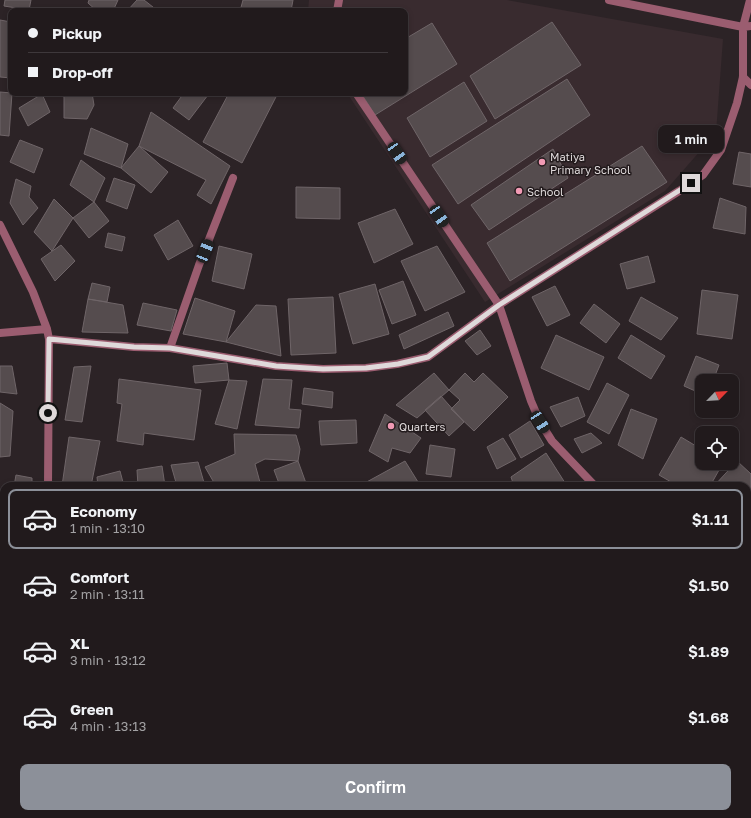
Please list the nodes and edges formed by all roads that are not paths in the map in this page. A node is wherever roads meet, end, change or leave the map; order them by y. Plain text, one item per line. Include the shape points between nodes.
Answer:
1 (609, 0) edge
2 (750, 0) edge
3 (747, 27) edge
4 (743, 78) junction
5 (751, 85) edge
6 (358, 96) edge
7 (233, 178) dead end
8 (0, 225) edge
9 (499, 305) junction
10 (48, 329) junction
11 (0, 333) edge
12 (49, 339) junction
13 (170, 348) junction
14 (48, 482) edge
15 (591, 482) edge

1 - 3 street
2 - 3 street
3 - 4 street
4 - 5 street
4 - 9 street via 721,150 703,175
6 - 9 street
7 - 13 street
8 - 10 street
9 - 13 street via 428,357 398,364 323,369 276,366
9 - 15 street via 540,422 552,441
10 - 11 street
10 - 12 street
12 - 13 street
12 - 14 street

